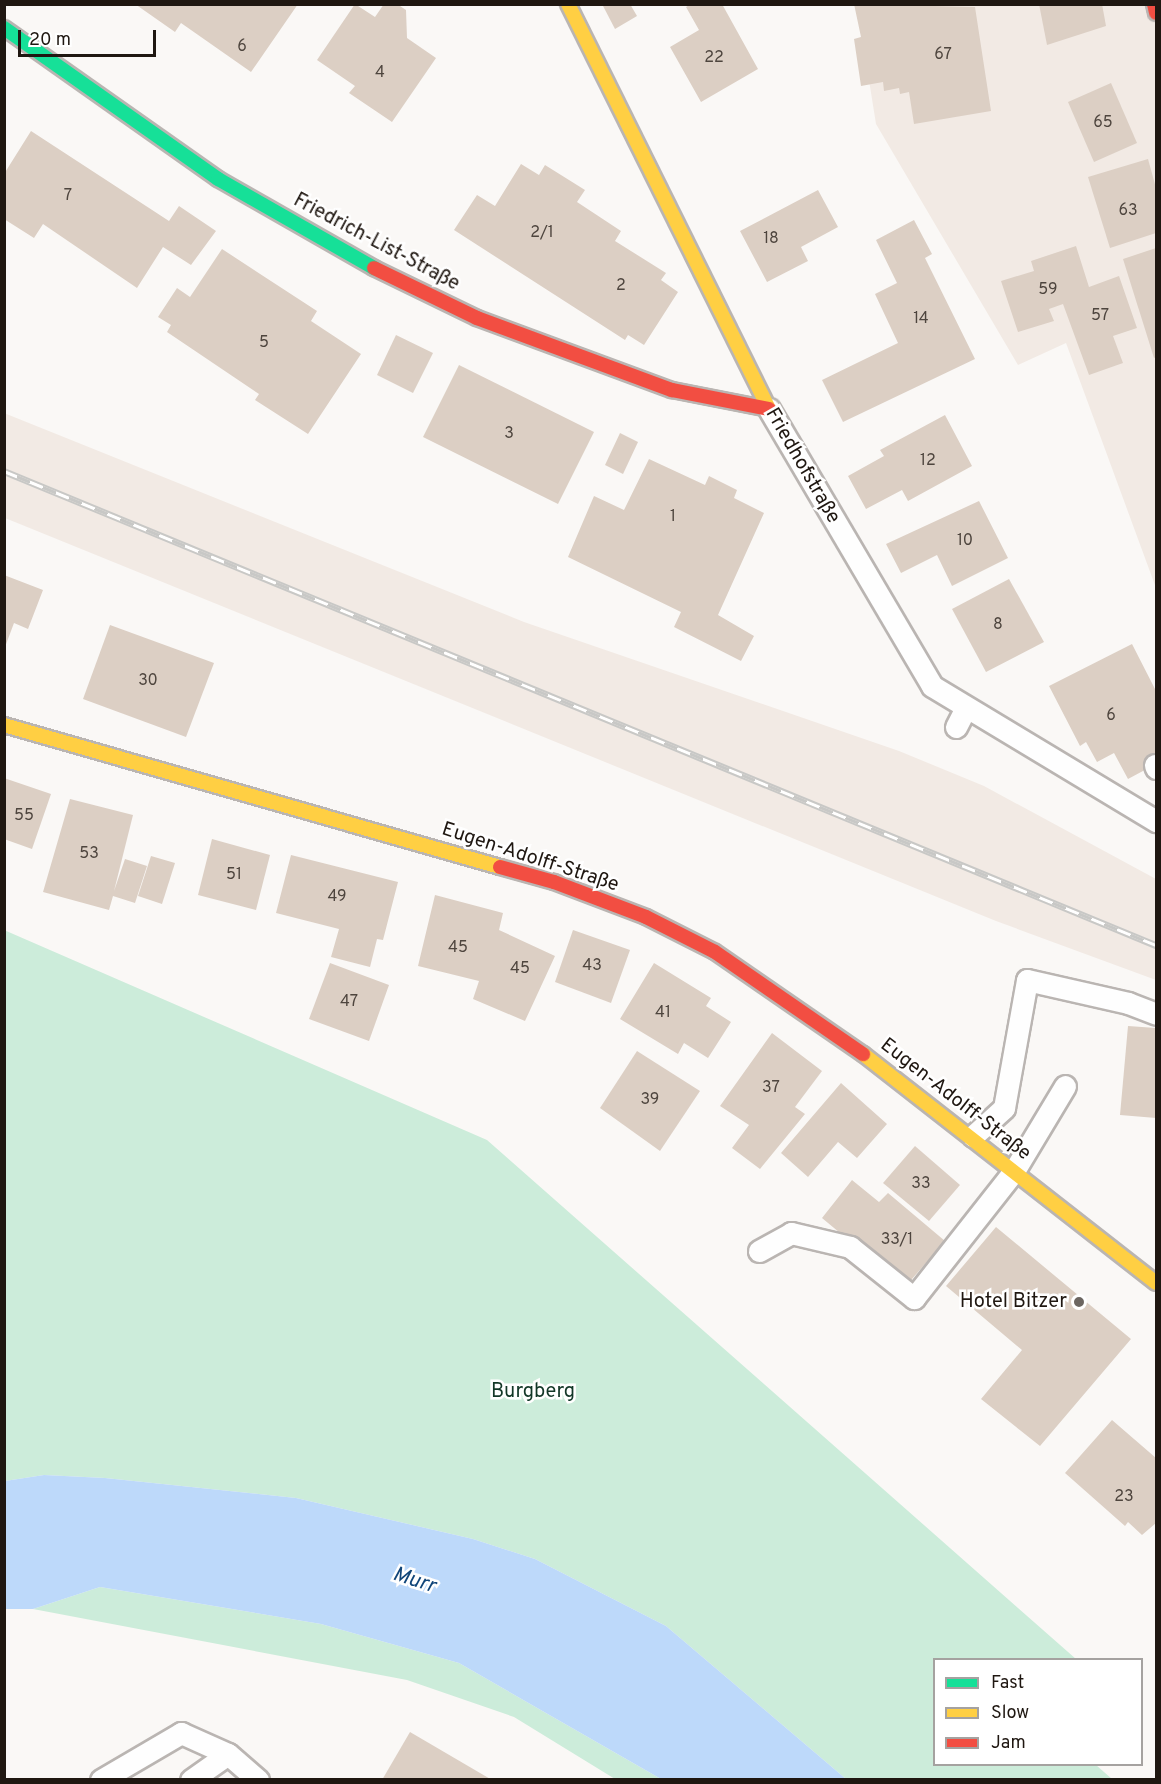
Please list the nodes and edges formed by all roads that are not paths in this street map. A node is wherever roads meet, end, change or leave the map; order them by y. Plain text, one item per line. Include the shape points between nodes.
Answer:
1 (568, 4) edge
2 (1154, 4) edge
3 (1156, 13) edge
4 (4, 28) edge
5 (769, 409) junction
6 (966, 707) junction
7 (4, 725) edge
8 (956, 727) dead end
9 (1156, 821) edge
10 (1156, 1014) edge
11 (1065, 1086) dead end
12 (973, 1136) junction
13 (1014, 1171) junction
14 (759, 1251) dead end
15 (1156, 1283) edge
16 (228, 1754) junction
17 (100, 1779) edge
18 (191, 1779) edge
19 (258, 1779) edge

1 - 5 street, Friedhofstraße
2 - 3 street
4 - 5 street, Friedrich-List-Straße via 218,179 361,262 477,318 672,390
5 - 6 lane, Friedhofstraße via 932,686
6 - 8 lane
6 - 9 lane, Friedhofstraße via 1070,779
7 - 12 street, Eugen-Adolff-Straße via 70,747 554,882 646,917 715,952 783,996
10 - 12 lane via 1128,1003 1027,980 1004,1108
11 - 13 lane
12 - 13 street, Eugen-Adolff-Straße
13 - 14 lane via 914,1299 850,1247 791,1233
13 - 15 street, Eugen-Adolff-Straße
16 - 17 lane via 182,1733
16 - 18 lane
16 - 19 lane

